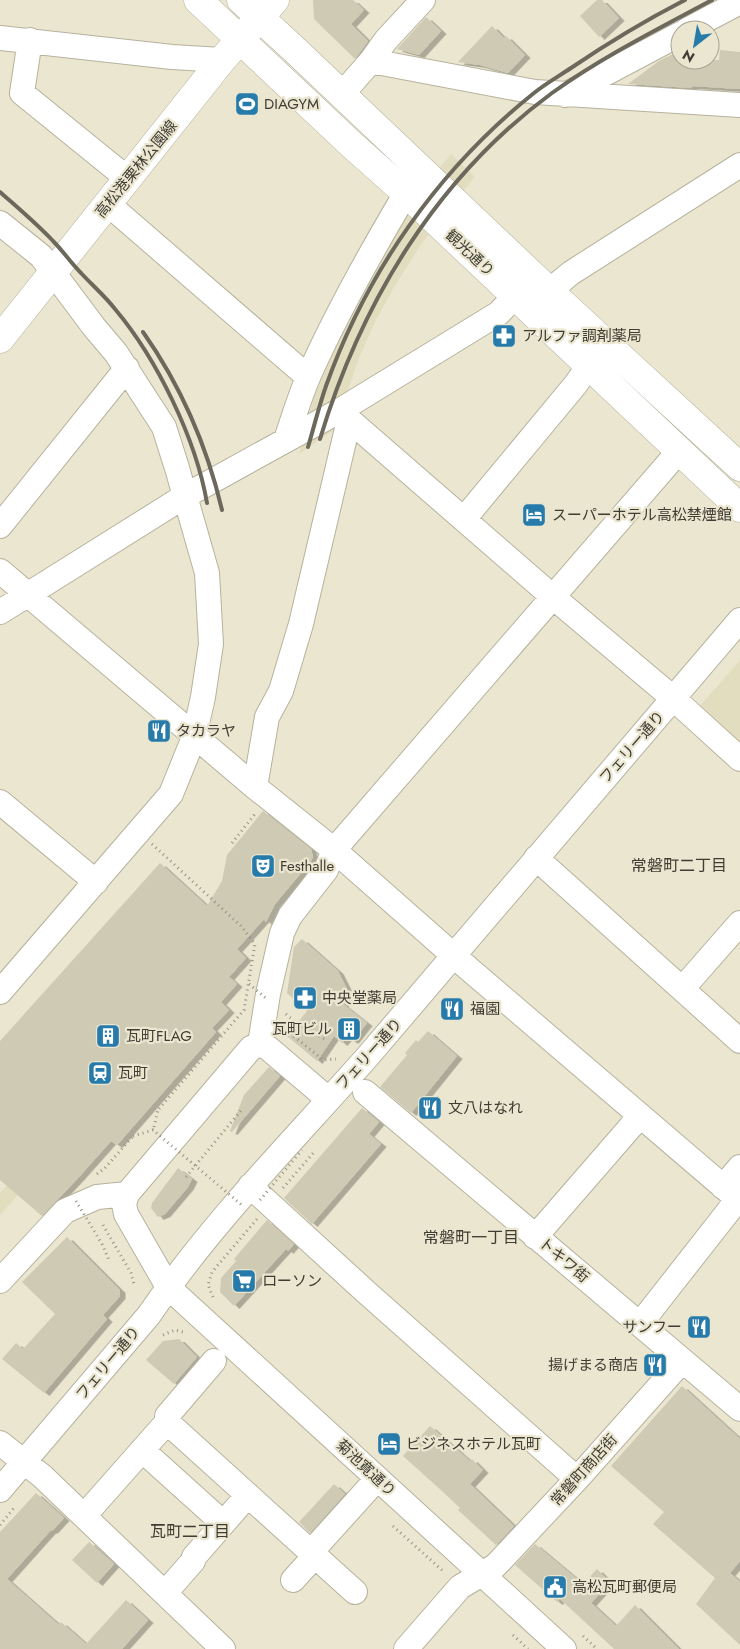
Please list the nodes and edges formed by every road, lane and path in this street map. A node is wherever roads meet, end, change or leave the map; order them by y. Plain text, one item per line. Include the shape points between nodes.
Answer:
1 (198, 0) edge
2 (423, 0) edge
3 (740, 2) edge
4 (259, 6) edge
5 (706, 20) edge
6 (0, 38) edge
7 (670, 39) edge
8 (30, 40) junction
9 (240, 40) junction
10 (222, 60) junction
11 (371, 61) junction
12 (342, 94) junction
13 (565, 95) junction
14 (740, 105) edge
15 (740, 165) edge
16 (128, 179) junction
17 (406, 193) junction
18 (108, 204) junction
19 (0, 222) edge
20 (53, 273) junction
21 (549, 291) junction
22 (515, 296) junction
23 (0, 339) edge
24 (589, 365) junction
25 (127, 368) junction
26 (308, 377) junction
27 (344, 415) junction
28 (286, 440) junction
29 (679, 451) junction
30 (740, 467) edge
31 (185, 496) junction
32 (740, 508) edge
33 (464, 519) junction
34 (0, 526) edge
35 (0, 571) edge
36 (28, 595) junction
37 (553, 597) junction
38 (0, 612) edge
39 (740, 620) edge
40 (674, 699) junction
41 (194, 737) junction
42 (740, 759) edge
43 (256, 799) junction
44 (0, 802) edge
45 (232, 842) dead end
46 (152, 844) dead end
47 (334, 850) junction
48 (536, 858) junction
49 (96, 882) junction
50 (740, 923) edge
51 (454, 956) junction
52 (248, 984) junction
53 (683, 988) junction
54 (0, 992) edge
55 (268, 1000) dead end
56 (303, 1029) dead end
57 (290, 1033) dead end
58 (327, 1040) dead end
59 (740, 1041) edge
60 (260, 1044) junction
61 (339, 1058) dead end
62 (365, 1092) dead end
63 (328, 1099) junction
64 (243, 1108) dead end
65 (640, 1116) junction
66 (154, 1130) junction
67 (302, 1150) dead end
68 (316, 1150) dead end
69 (196, 1165) junction
70 (740, 1167) edge
71 (186, 1177) dead end
72 (92, 1178) dead end
73 (71, 1194) dead end
74 (127, 1194) junction
75 (734, 1196) edge
76 (256, 1199) junction
77 (103, 1225) dead end
78 (535, 1237) junction
79 (109, 1260) dead end
80 (0, 1281) edge
81 (134, 1284) dead end
82 (168, 1287) junction
83 (214, 1298) dead end
84 (640, 1324) junction
85 (160, 1337) dead end
86 (188, 1337) dead end
87 (682, 1360) junction
88 (214, 1361) dead end
89 (740, 1409) edge
90 (166, 1422) junction
91 (0, 1443) edge
92 (142, 1450) junction
93 (25, 1462) junction
94 (378, 1479) junction
95 (577, 1479) junction
96 (248, 1495) junction
97 (9, 1497) edge
98 (84, 1516) junction
99 (390, 1522) dead end
100 (224, 1523) junction
101 (0, 1525) edge
102 (311, 1552) junction
103 (481, 1574) junction
104 (293, 1580) dead end
105 (460, 1586) junction
106 (355, 1592) dead end
107 (165, 1593) junction
108 (509, 1632) dead end
109 (570, 1640) edge
110 (223, 1649) edge
111 (406, 1649) edge
112 (528, 1649) edge
113 (597, 1649) edge

1 - 9 main road, 観光通り
2 - 11 street
3 - 5 street
4 - 9 main road, 高松港栗林公園線
4 - 12 main road, 観光通り
6 - 8 street
7 - 13 street
8 - 10 street
8 - 16 street via 22,93
9 - 10 main road, 高松港栗林公園線
9 - 17 main road, 観光通り
10 - 16 main road, 高松港栗林公園線
11 - 12 street
11 - 13 street
12 - 21 main road, 観光通り
13 - 14 street
15 - 21 street via 571,273
16 - 18 main road, 高松港栗林公園線
17 - 22 main road, 観光通り
17 - 26 street via 356,280
18 - 20 main road, 高松港栗林公園線
18 - 26 street
19 - 20 street via 41,256
20 - 23 main road, 高松港栗林公園線
20 - 25 street
21 - 30 main road, 観光通り
22 - 24 main road, 観光通り
22 - 27 street via 499,313
24 - 29 main road, 観光通り
24 - 33 street
25 - 31 street via 164,427
25 - 34 street
26 - 28 street
27 - 28 street
27 - 33 street
27 - 43 street via 301,624 281,691 267,717
28 - 31 street
29 - 32 main road, 観光通り
29 - 37 street
31 - 36 street
31 - 41 street via 207,573 211,644
33 - 37 street
35 - 36 street
36 - 38 street
36 - 41 street
37 - 40 street
37 - 47 street
39 - 40 street, フェリー通り
40 - 42 street
40 - 48 street, フェリー通り
41 - 43 street
41 - 49 street via 171,794
43 - 45 path
43 - 47 street
44 - 49 street
46 - 52 path, bridge via 241,926 255,944
47 - 51 street
47 - 60 street via 326,870 290,916 282,933
48 - 51 street, フェリー通り
48 - 53 street
49 - 54 street
50 - 53 street
51 - 63 street, フェリー通り
51 - 65 street
52 - 55 path, bridge
52 - 66 path, bridge via 244,1010 158,1110
53 - 59 street
56 - 58 path
57 - 61 path via 324,1060
60 - 63 street
60 - 74 street via 251,1048
62 - 78 street, トキワ街
63 - 76 street, フェリー通り
64 - 69 path
65 - 75 street
65 - 78 street
66 - 69 path, bridge
66 - 72 path, bridge via 133,1136
67 - 76 path, bridge
68 - 76 path
69 - 71 path
69 - 76 path, bridge
70 - 75 street
73 - 79 path, bridge
74 - 80 street via 98,1197 64,1211
74 - 82 street, 菊池寛通り via 126,1214
75 - 84 street
76 - 82 street, フェリー通り via 201,1244
76 - 83 path via 212,1272 208,1285
76 - 95 street
77 - 81 path
78 - 84 street, トキワ街
82 - 93 street, フェリー通り via 150,1314
82 - 94 street, 菊池寛通り
84 - 87 street, トキワ街
85 - 86 path via 175,1330
87 - 89 street, トキワ街
87 - 95 street, 常磐町商店街
88 - 90 street via 167,1416
90 - 92 street
90 - 96 street
91 - 93 street
92 - 98 street
92 - 100 street
93 - 97 street, フェリー通り
93 - 98 street
94 - 102 street
94 - 103 street, 菊池寛通り
95 - 103 street, 常磐町商店街 via 495,1566
96 - 100 street
96 - 102 street
97 - 101 path
98 - 107 street
99 - 105 path
100 - 107 street
102 - 104 street via 313,1558
102 - 106 street
103 - 105 street, 常磐町商店街
103 - 109 street, 菊池寛通り
105 - 111 street, 常磐町商店街
107 - 110 street
108 - 112 path
109 - 113 path

